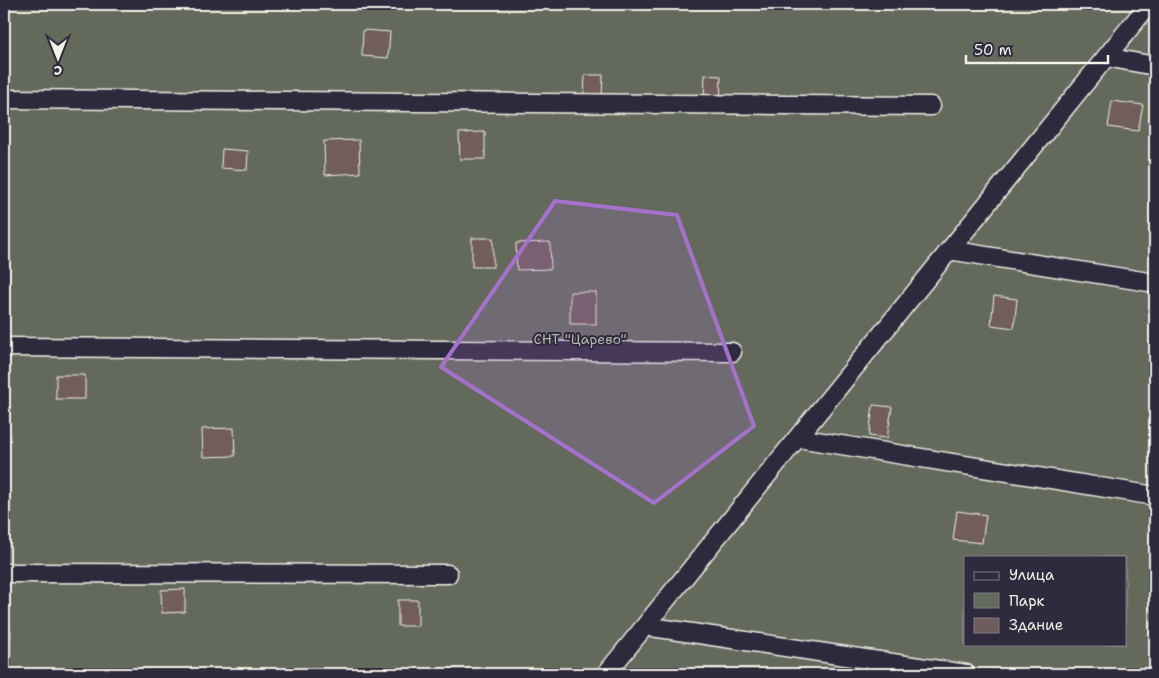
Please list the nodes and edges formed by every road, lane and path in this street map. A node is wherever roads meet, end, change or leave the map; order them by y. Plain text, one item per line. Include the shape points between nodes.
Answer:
1 (1149, 4) edge
2 (1106, 57) junction
3 (1155, 66) edge
4 (4, 99) edge
5 (931, 106) dead end
6 (950, 250) junction
7 (1155, 283) edge
8 (4, 346) edge
9 (732, 352) dead end
10 (798, 438) junction
11 (1155, 496) edge
12 (4, 573) edge
13 (448, 574) dead end
14 (645, 626) junction
15 (606, 674) edge
16 (966, 674) edge

1 - 2 street
2 - 3 street
2 - 6 street
4 - 5 street
6 - 7 street
6 - 10 street
8 - 9 street
10 - 11 street
10 - 14 street
12 - 13 street
14 - 15 street
14 - 16 street

